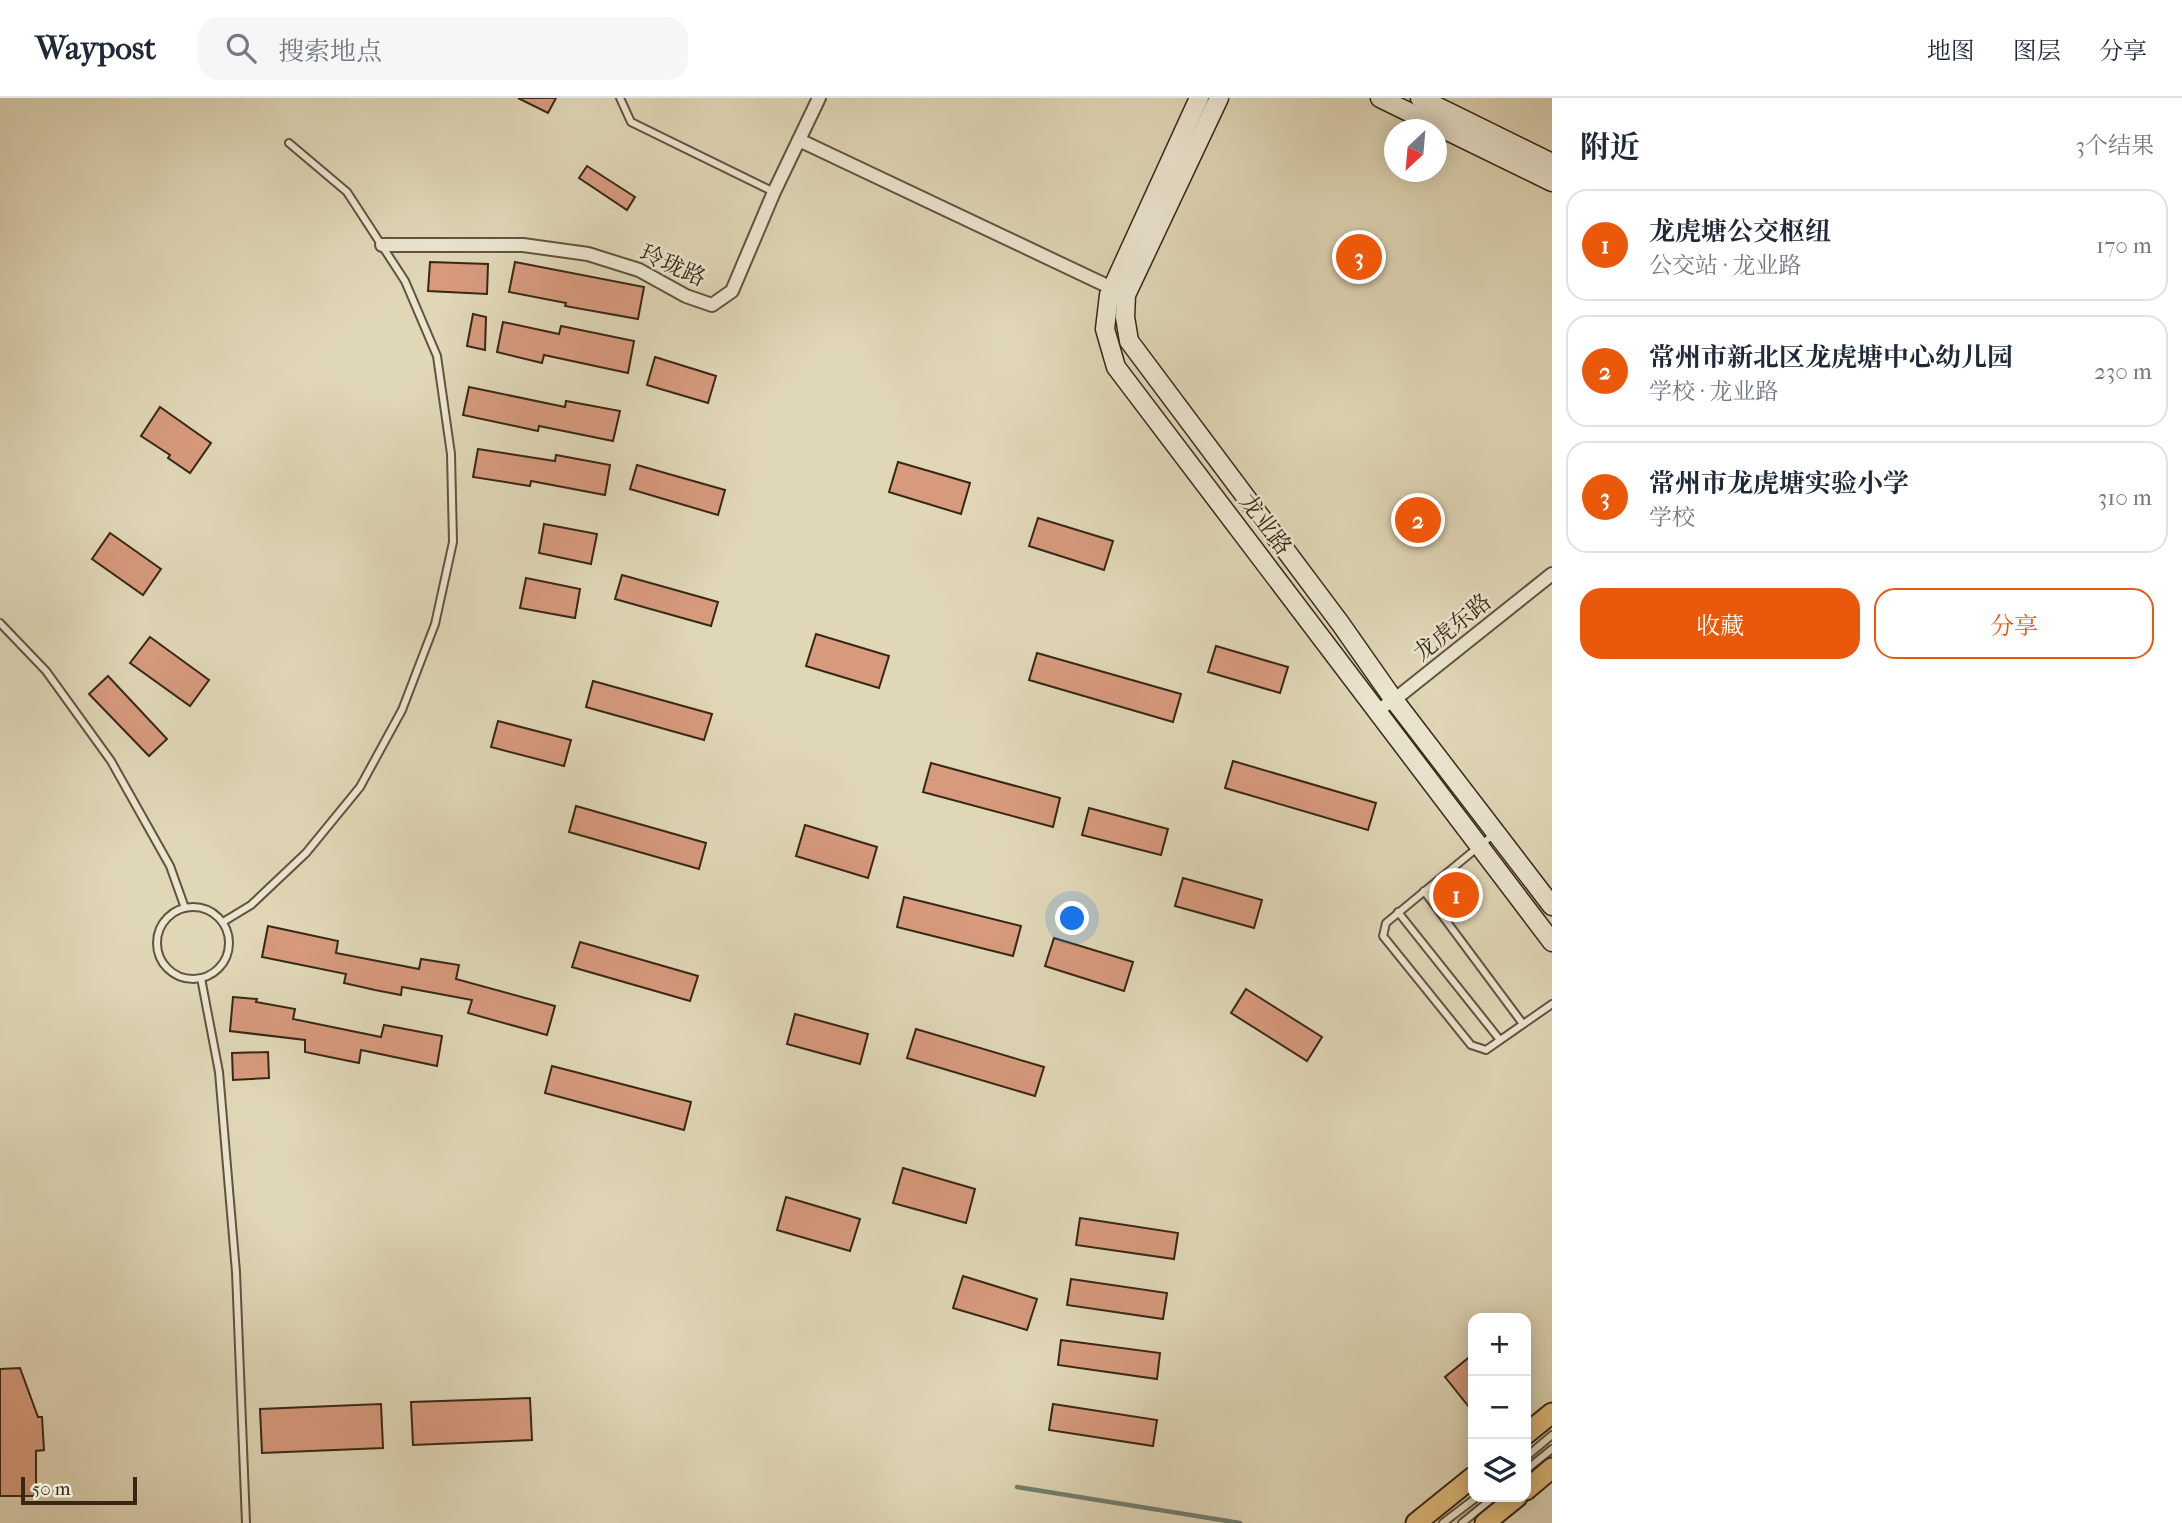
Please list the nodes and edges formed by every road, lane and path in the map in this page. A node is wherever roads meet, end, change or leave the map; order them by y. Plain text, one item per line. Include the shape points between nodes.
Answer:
1 (621, 98) edge
2 (819, 98) edge
3 (1199, 98) edge
4 (1219, 98) edge
5 (1380, 98) edge
6 (1420, 98) edge
7 (799, 141) junction
8 (289, 143) dead end
9 (1552, 163) edge
10 (1552, 182) edge
11 (774, 192) junction
12 (382, 245) junction
13 (1119, 291) junction
14 (1552, 573) edge
15 (0, 623) edge
16 (1394, 699) junction
17 (1376, 711) junction
18 (1496, 832) junction
19 (1479, 846) junction
20 (1424, 891) junction
21 (1552, 906) edge
22 (185, 908) junction
23 (1398, 912) junction
24 (223, 922) junction
25 (1552, 942) edge
26 (201, 978) junction
27 (1552, 1004) edge
28 (1523, 1024) junction
29 (1500, 1040) junction
30 (1552, 1413) edge
31 (1531, 1430) edge
32 (1552, 1435) edge
33 (1552, 1449) edge
34 (1531, 1453) edge
35 (1531, 1466) edge
36 (1552, 1468) edge
37 (1468, 1480) edge
38 (1531, 1486) edge
39 (1470, 1502) edge
40 (1488, 1502) edge
41 (1511, 1502) edge
42 (246, 1523) edge
43 (1416, 1523) edge
44 (1443, 1523) edge
45 (1462, 1523) edge
46 (1485, 1523) edge

1 - 11 lane via 631,122
2 - 7 street, 玲珑路
3 - 13 street, 龙业路
4 - 13 street, 龙业路
5 - 10 street
6 - 9 street
7 - 11 street, 玲珑路
7 - 13 street
8 - 12 lane via 347,192
11 - 12 street, 玲珑路 via 732,291 712,304 686,296 639,270 588,254 523,245
12 - 24 lane via 405,281 437,356 451,454 453,542 435,624 402,710 360,787 306,853 251,905
13 - 16 street, 龙业路 via 1129,341
13 - 17 street, 龙业路 via 1105,329 1116,367
14 - 16 street, 龙虎东路
15 - 22 lane via 46,671 111,761 170,866
16 - 17 street, 龙虎东路
16 - 18 street, 龙业路
17 - 19 street, 龙业路
18 - 19 lane
18 - 21 street, 龙业路
19 - 20 lane
19 - 25 street, 龙业路
20 - 23 lane
20 - 28 lane
22 - 24 lane via 203,908
22 - 26 lane via 167,918 157,946 172,972
23 - 29 lane
23 - 29 lane via 1386,923 1383,936 1471,1045 1486,1050
24 - 26 lane via 229,942 224,962
26 - 42 lane via 219,1072 235,1258
27 - 28 lane
28 - 29 lane
30 - 31 main road
32 - 34 lane
33 - 35 lane
36 - 38 main road
37 - 43 main road
39 - 44 lane
40 - 45 lane
41 - 46 main road

